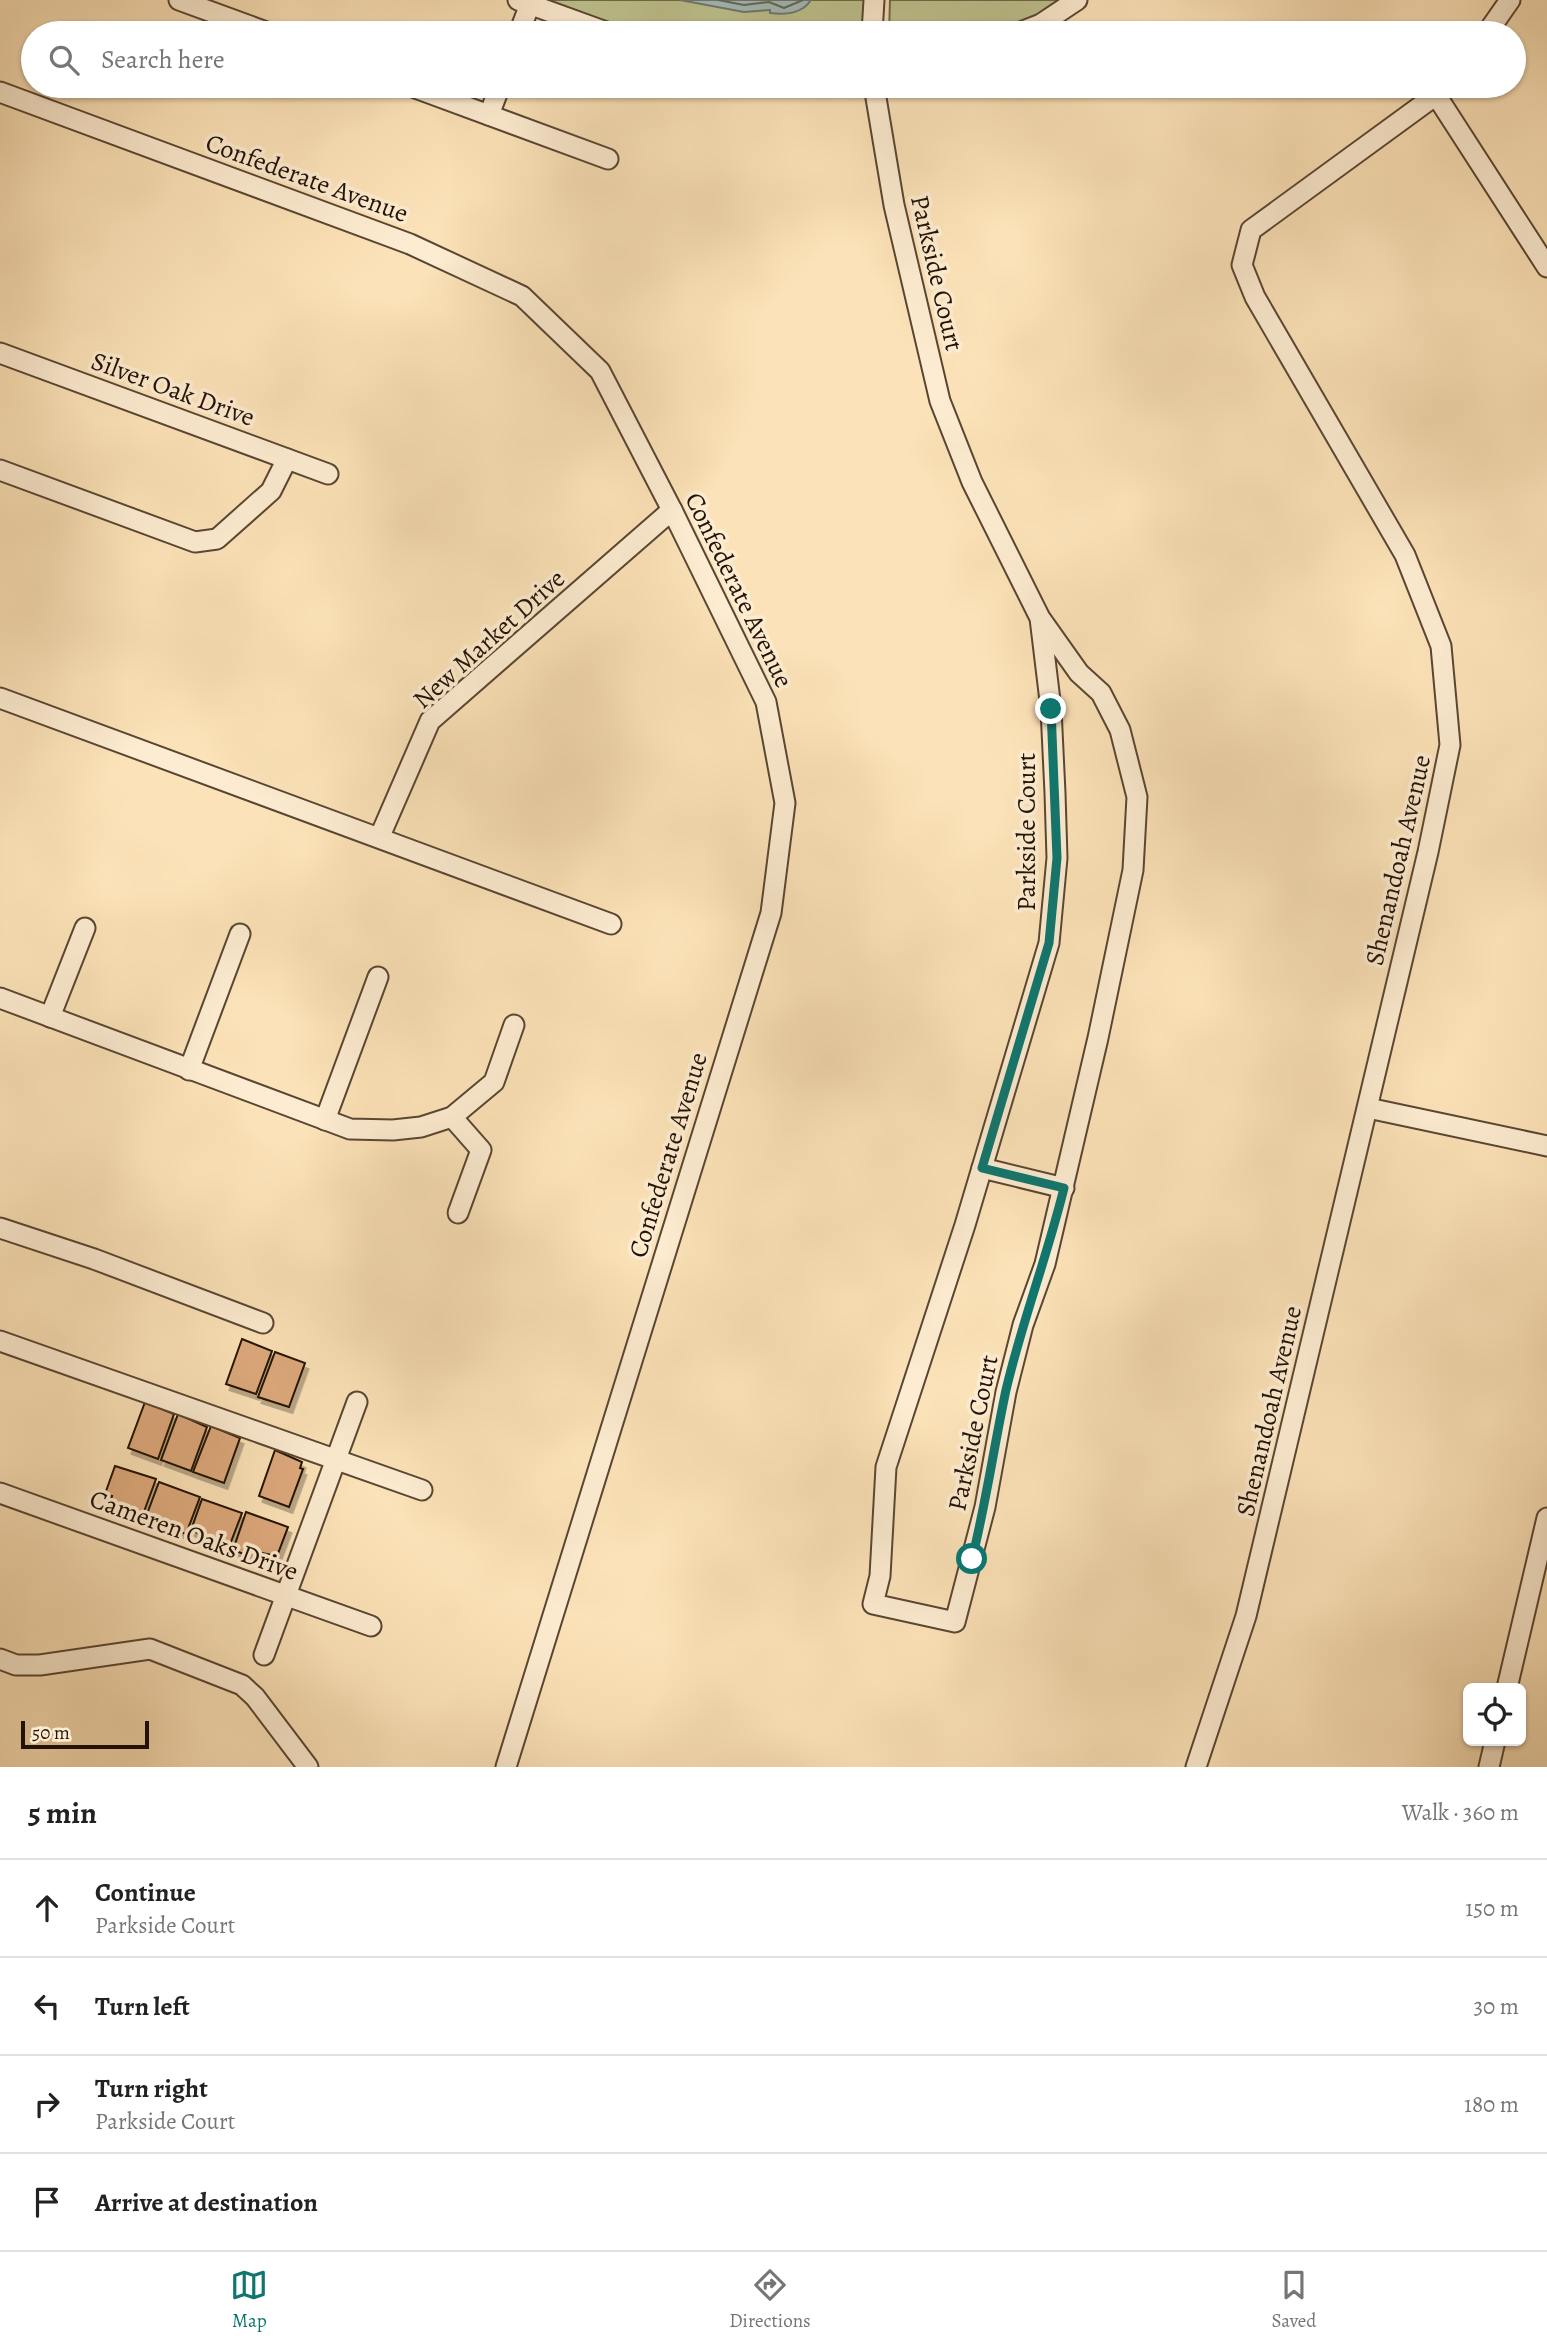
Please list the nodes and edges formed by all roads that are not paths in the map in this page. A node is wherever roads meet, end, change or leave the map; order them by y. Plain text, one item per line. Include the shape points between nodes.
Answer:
1 (179, 0) edge
2 (874, 0) edge
3 (1077, 0) edge
4 (1510, 0) edge
5 (524, 2) edge
6 (236, 21) edge
7 (521, 21) edge
8 (576, 21) edge
9 (873, 21) edge
10 (1046, 21) edge
11 (1495, 21) edge
12 (0, 92) edge
13 (443, 98) edge
14 (495, 98) edge
15 (876, 98) edge
16 (1429, 98) edge
17 (1445, 98) edge
18 (489, 115) junction
19 (608, 159) dead end
20 (1547, 267) edge
21 (0, 353) edge
22 (287, 459) junction
23 (0, 470) edge
24 (328, 474) dead end
25 (672, 510) junction
26 (1040, 618) junction
27 (0, 698) edge
28 (380, 836) junction
29 (611, 924) dead end
30 (85, 928) dead end
31 (240, 934) dead end
32 (378, 977) dead end
33 (0, 998) edge
34 (50, 1017) junction
35 (514, 1025) dead end
36 (189, 1070) junction
37 (1368, 1108) junction
38 (452, 1117) junction
39 (325, 1120) junction
40 (1547, 1146) edge
41 (982, 1168) junction
42 (1064, 1188) junction
43 (458, 1213) dead end
44 (0, 1228) edge
45 (264, 1323) dead end
46 (0, 1341) edge
47 (357, 1402) dead end
48 (336, 1460) junction
49 (422, 1490) dead end
50 (0, 1493) edge
51 (1547, 1518) edge
52 (286, 1596) junction
53 (371, 1626) dead end
54 (264, 1655) dead end
55 (0, 1659) edge
56 (1508, 1683) edge
57 (1494, 1746) edge
58 (308, 1767) edge
59 (506, 1767) edge
60 (1196, 1767) edge
61 (1489, 1767) edge

1 - 6 street
2 - 9 street
3 - 10 street
4 - 11 street
5 - 7 street
5 - 8 street
12 - 25 street, Confederate Avenue via 410,244 522,296 600,371
13 - 18 street
14 - 18 street
15 - 26 street, Parkside Court via 894,205 940,401 972,482
16 - 37 street, Shenandoah Avenue via 1251,230 1242,265 1255,297 1405,555 1441,646 1450,745
17 - 20 street
18 - 19 street
21 - 22 street, Silver Oak Drive
22 - 23 street via 271,491 217,539 206,542 195,542
22 - 24 street, Silver Oak Drive
25 - 28 street, New Market Drive via 430,721
25 - 59 street, Confederate Avenue via 766,702 785,803 771,913
26 - 41 street, Parkside Court via 1051,709 1057,858 1054,904 1041,974
26 - 42 street, Parkside Court via 1079,673 1101,693 1120,730 1137,797 1133,870
27 - 28 street
28 - 29 street
30 - 34 street
31 - 36 street
32 - 39 street
33 - 34 street
34 - 36 street
35 - 38 street via 494,1082
36 - 39 street
37 - 40 street
37 - 60 street, Shenandoah Avenue via 1247,1616
38 - 39 street via 393,1130 350,1129
38 - 43 street via 481,1150
41 - 42 street
41 - 42 street, Parkside Court via 886,1467 880,1576 873,1604 955,1622 985,1507 1006,1392
44 - 45 street
46 - 48 street
47 - 48 street
48 - 49 street
48 - 52 street
50 - 52 street, Cameren Oaks Drive
51 - 56 street
52 - 53 street, Cameren Oaks Drive
52 - 54 street
55 - 58 street via 16,1665 40,1665 150,1649 230,1679 249,1691
57 - 61 street

